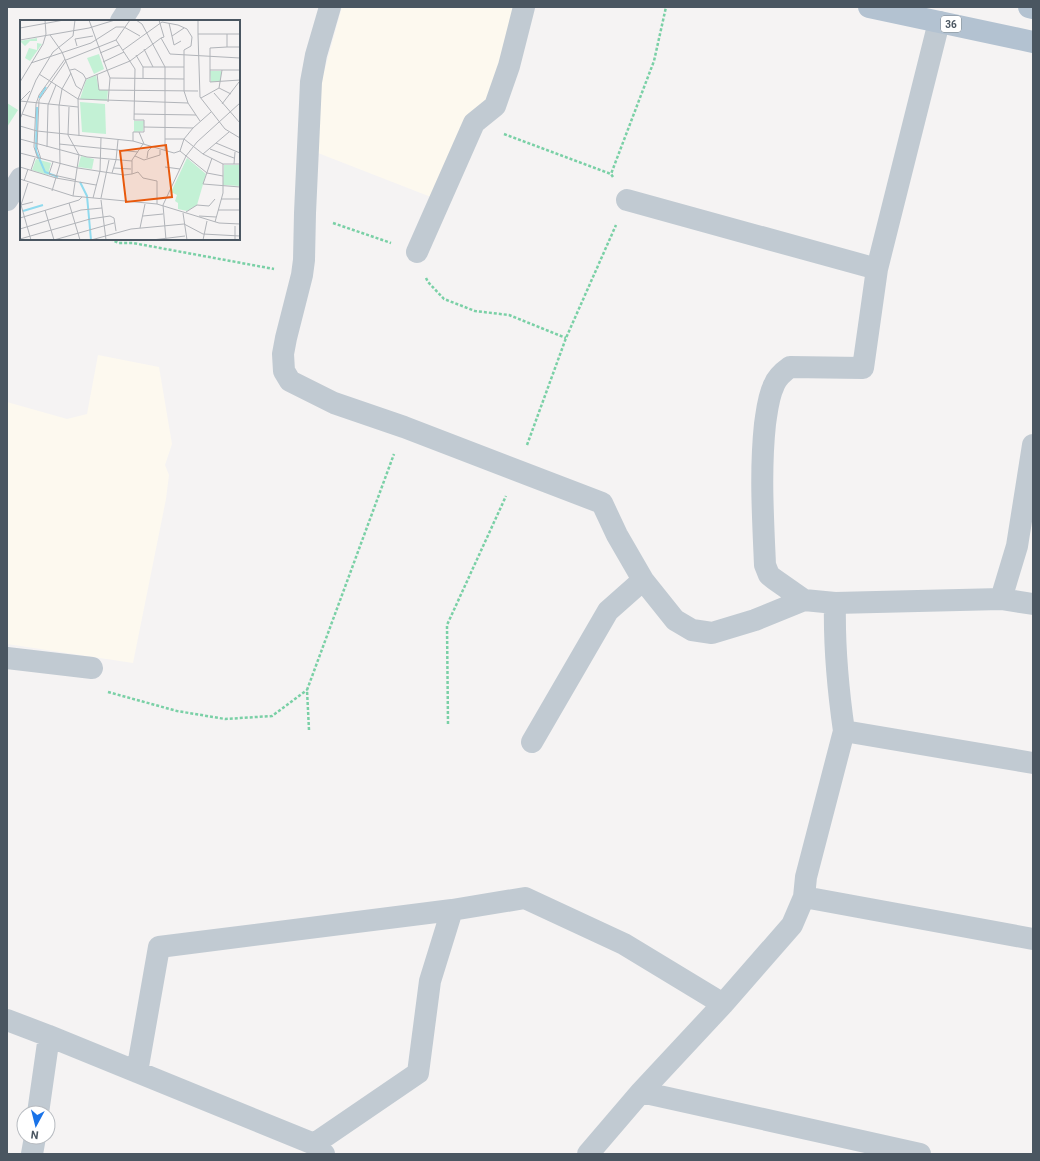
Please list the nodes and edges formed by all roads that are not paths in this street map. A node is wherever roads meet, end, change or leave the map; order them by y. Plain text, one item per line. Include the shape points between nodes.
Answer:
1 (130, 7) edge
2 (330, 7) edge
3 (524, 7) edge
4 (869, 7) edge
5 (1029, 7) edge
6 (1033, 8) edge
7 (122, 20) edge
8 (939, 22) junction
9 (1033, 42) edge
10 (20, 180) edge
11 (7, 200) edge
12 (627, 200) road end
13 (417, 252) road end
14 (877, 269) junction
15 (1033, 445) edge
16 (643, 580) junction
17 (1001, 599) junction
18 (804, 600) junction
19 (835, 604) junction
20 (1033, 604) edge
21 (7, 658) edge
22 (92, 668) road end
23 (844, 731) junction
24 (532, 742) dead end
25 (1033, 763) edge
26 (804, 897) junction
27 (452, 910) junction
28 (1033, 939) edge
29 (723, 1004) junction
30 (7, 1020) edge
31 (49, 1036) junction
32 (137, 1072) junction
33 (641, 1092) junction
34 (39, 1105) edge
35 (319, 1149) edge
36 (588, 1154) edge
37 (920, 1154) edge

1 - 7 street
2 - 16 street via 311,82 304,260 283,354 284,371 290,381 334,403 602,503
3 - 13 street via 509,66 495,106 474,123
4 - 8 main road, 36
5 - 6 main road
8 - 9 main road, 36
8 - 14 street
10 - 11 street
12 - 14 street
14 - 18 street via 863,368 790,367 780,375 773,386 768,402 762,469 765,565 769,575
15 - 17 street via 1017,546
16 - 18 street via 675,620 692,630 712,633 755,620
16 - 24 street via 608,611
17 - 19 street
17 - 20 street
18 - 19 street
19 - 23 street via 834,626
21 - 22 street
23 - 25 street
23 - 26 street via 808,870
26 - 28 street
26 - 29 street via 792,925
27 - 29 street via 526,898 624,944
27 - 32 street via 159,947
27 - 35 street via 430,981 418,1073
29 - 33 street
30 - 31 street
31 - 32 street
31 - 34 street
32 - 35 street
33 - 36 street
33 - 37 street

